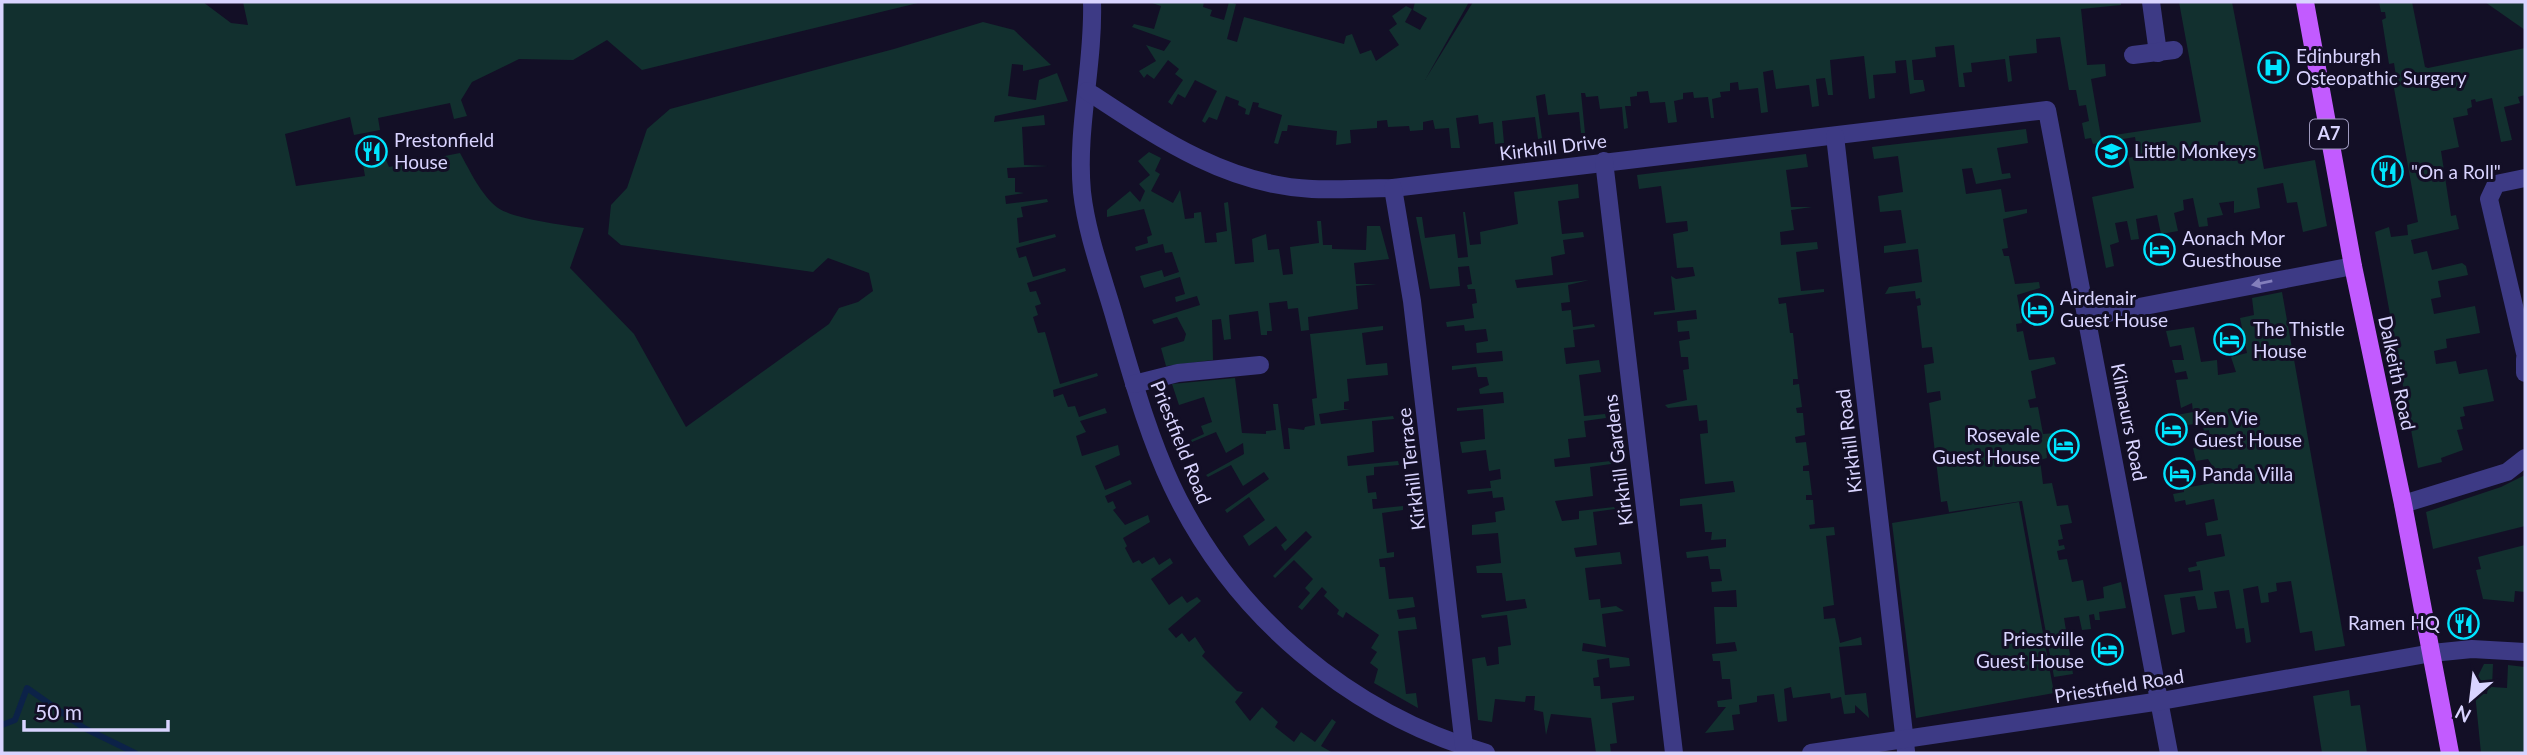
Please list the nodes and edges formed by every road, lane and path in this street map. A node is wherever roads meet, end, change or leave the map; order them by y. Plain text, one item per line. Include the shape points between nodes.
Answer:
1 (1092, 2) edge
2 (2151, 2) edge
3 (2305, 2) edge
4 (2133, 55) dead end
5 (1087, 91) junction
6 (2047, 110) joint
7 (1835, 136) junction
8 (1604, 161) junction
9 (2525, 178) edge
10 (1393, 188) junction
11 (2353, 266) junction
12 (2087, 317) junction
13 (2525, 353) edge
14 (2525, 359) edge
15 (1260, 365) dead end
16 (2525, 373) edge
17 (1134, 384) junction
18 (2525, 458) edge
19 (2403, 504) junction
20 (2525, 652) edge
21 (2432, 653) junction
22 (2161, 701) junction
23 (1464, 746) junction
24 (1906, 747) edge
25 (1486, 753) edge
26 (1674, 753) edge
27 (1811, 753) edge
28 (2169, 753) edge
29 (2450, 753) edge

1 - 5 street, Priestfield Road
2 - 4 street via 2166,51
3 - 11 main road, Dalkeith Road / A7
5 - 10 street, Kirkhill Drive via 1180,150 1237,175 1311,189
5 - 17 street, Priestfield Road via 1082,193
6 - 7 street, Kirkhill Drive
6 - 12 street, Kilmaurs Road
7 - 8 street, Kirkhill Drive
7 - 24 street, Kirkhill Road
8 - 10 street, Kirkhill Drive
8 - 26 street, Kirkhill Gardens
9 - 13 street via 2496,184 2489,199
10 - 23 street, Kirkhill Terrace via 1412,301
11 -> 12 street
11 - 19 main road, Dalkeith Road / A7
12 - 22 street, Kilmaurs Road
14 - 16 street
15 - 17 street via 1178,373
17 - 23 street, Priestfield Road via 1172,486 1209,551 1244,598 1337,682 1398,719
18 - 19 street via 2507,472
19 - 21 main road, Dalkeith Road / A7
20 - 21 street, Priestfield Road via 2472,649
21 - 22 street, Priestfield Road
21 - 29 main road, Dalkeith Road / A7
22 - 24 street, Priestfield Road
22 - 28 street, Kilmaurs Road
23 - 25 street, Priestfield Road
24 - 27 street, Priestfield Road

